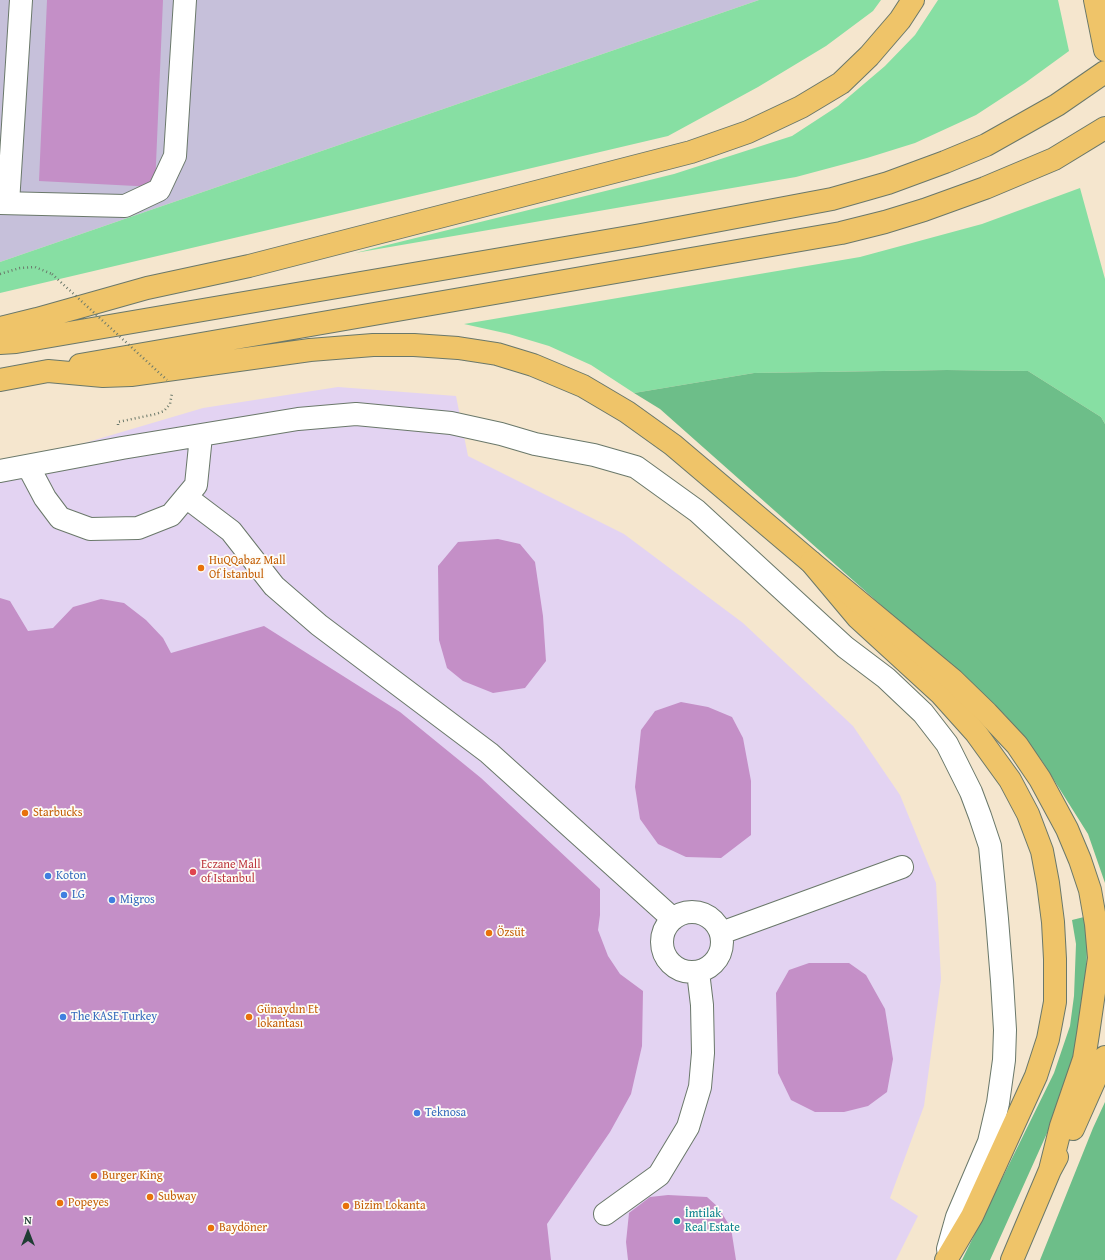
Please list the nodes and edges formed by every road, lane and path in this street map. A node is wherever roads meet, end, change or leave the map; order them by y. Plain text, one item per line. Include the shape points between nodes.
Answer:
1 (21, 0) edge
2 (185, 0) edge
3 (913, 0) edge
4 (1095, 0) edge
5 (1105, 50) edge
6 (1105, 72) edge
7 (1105, 128) edge
8 (4, 203) edge
9 (0, 274) edge
10 (0, 328) edge
11 (0, 343) edge
12 (48, 371) junction
13 (0, 380) edge
14 (169, 384) dead end
15 (171, 388) dead end
16 (0, 392) edge
17 (201, 436) junction
18 (122, 448) junction
19 (28, 466) junction
20 (0, 471) edge
21 (186, 497) junction
22 (811, 562) junction
23 (902, 867) dead end
24 (673, 919) junction
25 (721, 933) junction
26 (698, 972) junction
27 (1105, 1057) edge
28 (1050, 1170) junction
29 (605, 1214) dead end
30 (945, 1260) edge
31 (1012, 1260) edge

1 - 8 lane
2 - 8 lane via 175,156 159,190 125,206
3 - 10 main road via 900,20 869,56 841,83 801,107 748,132 691,152 249,266 147,288
4 - 5 main road
6 - 11 main road via 1057,105 986,145 888,183 832,199 641,235
7 - 12 main road via 1054,159 985,188 924,210 842,233
9 - 14 path, bridge via 35,267 52,274
12 - 13 main road
12 - 16 main road
12 - 22 main road via 103,376 131,375 310,350 373,345 458,348 497,354 533,365 583,386 627,412 674,445
15 - 18 path via 170,404 164,411 118,422
17 - 18 lane
17 - 21 lane via 196,485
17 - 30 lane via 298,419 356,414 451,423 636,467 697,511 845,647 886,678 923,713 947,744 971,792 990,846 1005,1030 998,1103 989,1142 957,1217
18 - 19 lane
19 - 20 lane
19 - 21 lane via 45,498 60,518 90,529 138,528 171,514
21 - 24 lane via 231,531 274,586 319,625 489,753
22 - 28 main road via 953,680 1017,745 1040,779 1067,829 1080,860 1090,890 1099,958 1084,1059 1061,1126
22 - 30 main road via 858,618 940,694 976,733 1010,780 1028,814 1042,851 1053,922 1055,959 1055,1002 1048,1039 1036,1076 979,1202
23 - 25 lane
24 - 25 lane via 691,912 700,914 716,924
24 - 26 lane via 662,935 664,955 678,970
25 - 26 lane via 720,953 715,962
26 - 29 lane via 702,1004 703,1053 700,1087 688,1127 658,1175
27 - 28 main road via 1075,1125
28 - 31 main road

